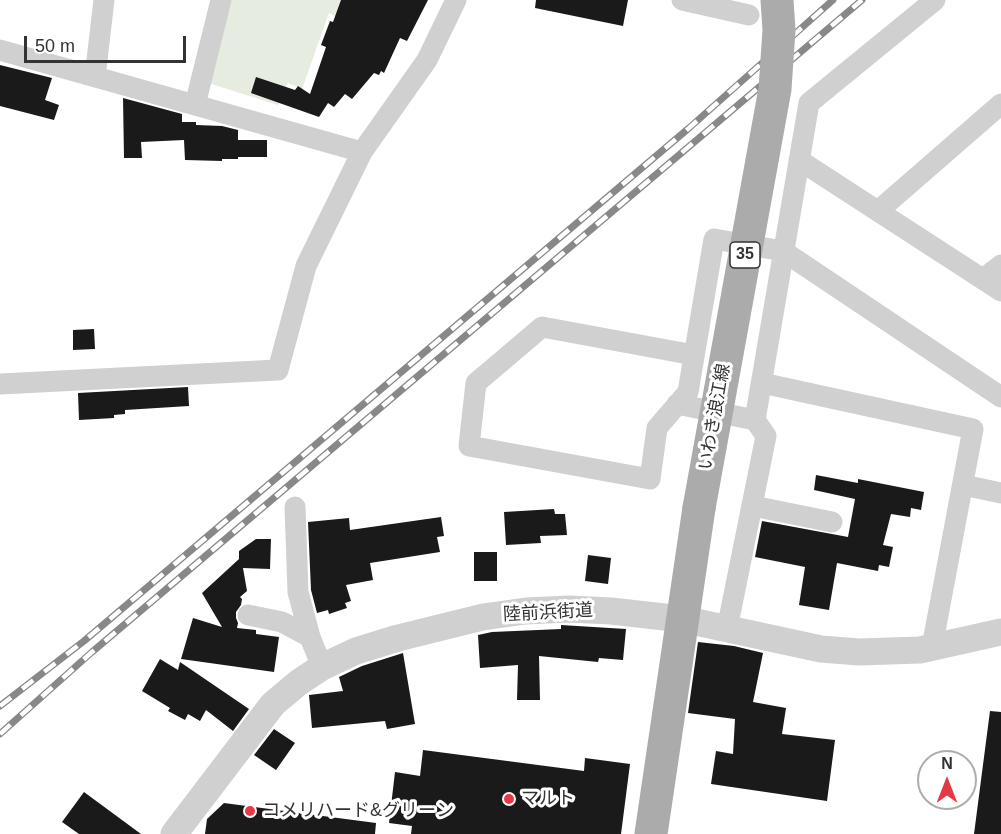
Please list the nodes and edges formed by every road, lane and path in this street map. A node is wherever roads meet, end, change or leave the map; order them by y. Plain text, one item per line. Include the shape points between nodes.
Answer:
1 (104, 0) edge
2 (220, 0) edge
3 (456, 0) edge
4 (682, 0) edge
5 (934, 0) edge
6 (763, 8) edge
7 (0, 50) edge
8 (95, 77) junction
9 (1001, 104) edge
10 (195, 105) junction
11 (362, 152) junction
12 (799, 160) junction
13 (878, 211) junction
14 (783, 251) junction
15 (1001, 265) edge
16 (992, 285) edge
17 (694, 355) junction
18 (762, 383) junction
19 (0, 384) edge
20 (1001, 397) edge
21 (677, 404) junction
22 (755, 420) junction
23 (963, 484) junction
24 (1001, 493) edge
25 (753, 506) junction
26 (295, 507) dead end
27 (832, 522) dead end
28 (248, 615) dead end
29 (682, 619) junction
30 (727, 629) junction
31 (1001, 632) edge
32 (310, 637) junction
33 (932, 647) junction
34 (322, 667) junction
35 (174, 834) edge
36 (651, 834) edge

1 - 8 street
2 - 10 street
3 - 11 street via 427,60
4 - 6 street
5 - 12 street via 808,103
6 - 29 main road, いわき浪江線 / 35, bridge via 779,30 775,89
7 - 8 street
8 - 10 street
9 - 13 street
10 - 11 street
11 - 19 street via 306,266 278,370
12 - 13 street
12 - 14 street
13 - 16 street
14 - 17 street via 714,240
14 - 18 street
14 - 20 street
15 - 16 street
17 - 21 street via 688,392
17 - 21 street via 542,327 476,383 469,446 650,479 657,428
18 - 22 street
18 - 23 street via 973,429
21 - 22 street
22 - 25 street via 766,436
23 - 24 street
23 - 33 street
25 - 27 street
25 - 30 street
26 - 32 street via 288,542
28 - 32 street via 282,622
29 - 30 street, 陸前浜街道
29 - 34 street, 陸前浜街道 via 611,611 526,611 398,638
29 - 36 main road, いわき浪江線 / 35
30 - 33 street, 陸前浜街道 via 821,649 859,652
31 - 33 street, 陸前浜街道
32 - 34 street
34 - 35 street, 陸前浜街道 via 273,704

